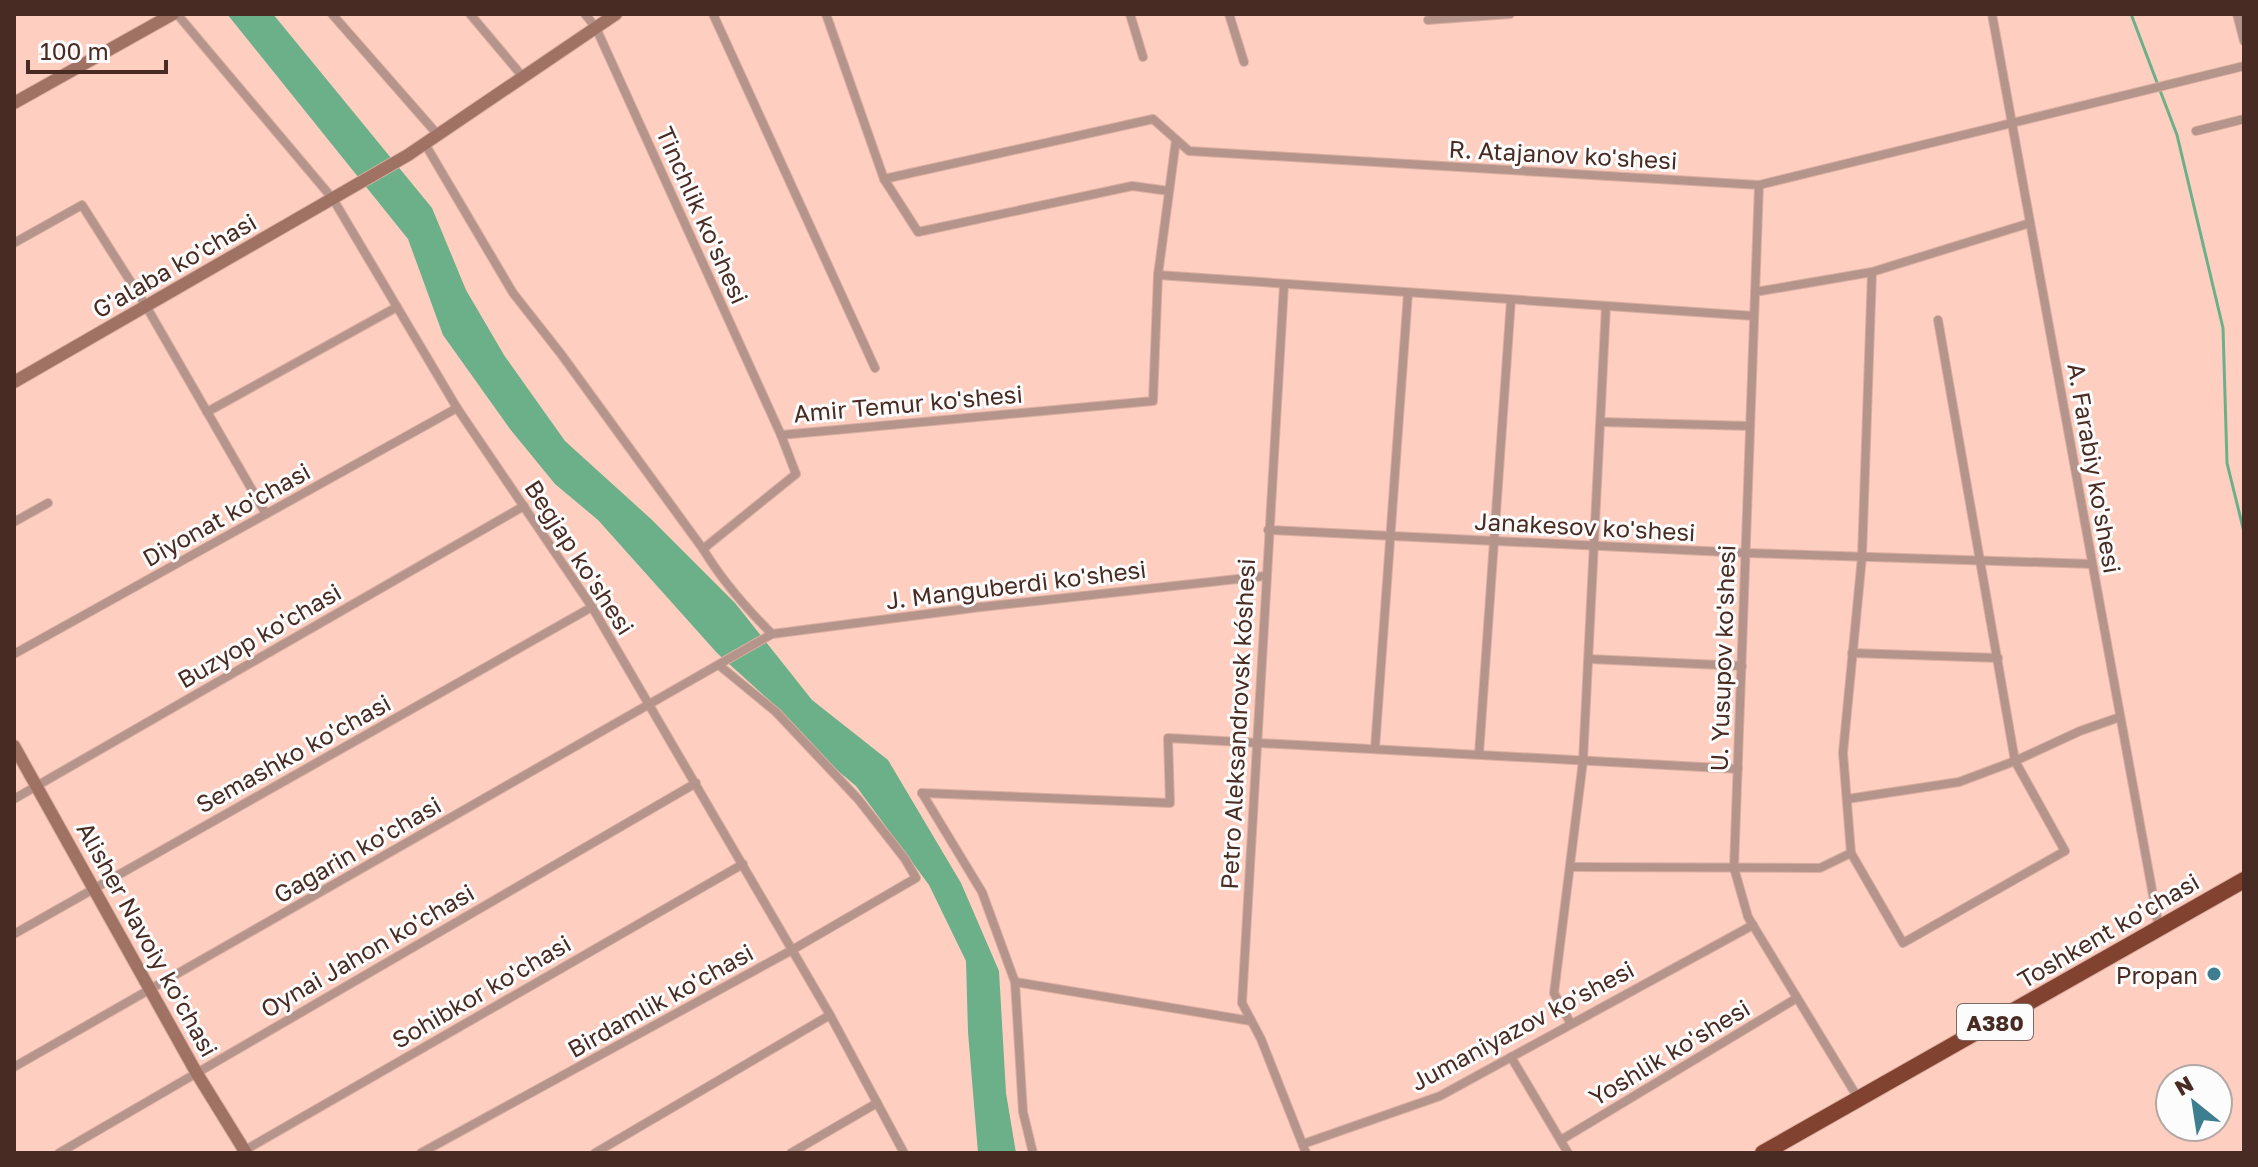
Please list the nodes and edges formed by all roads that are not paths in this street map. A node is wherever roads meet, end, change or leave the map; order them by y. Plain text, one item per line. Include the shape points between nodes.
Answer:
1 (175, 14) edge
2 (332, 14) edge
3 (470, 14) edge
4 (585, 14) edge
5 (616, 14) edge
6 (713, 14) edge
7 (826, 14) edge
8 (1130, 14) edge
9 (1229, 14) edge
10 (1510, 14) edge
11 (1992, 14) edge
12 (2237, 14) edge
13 (1428, 20) dead end
14 (596, 28) junction
15 (2244, 41) edge
16 (1143, 57) dead end
17 (1244, 62) dead end
18 (2244, 66) edge
19 (523, 77) junction
20 (14, 103) edge
21 (2244, 119) edge
22 (2012, 123) junction
23 (2196, 131) dead end
24 (438, 135) junction
25 (1176, 140) junction
26 (425, 144) junction
27 (884, 179) junction
28 (1759, 185) junction
29 (1169, 191) junction
30 (333, 199) junction
31 (2030, 223) junction
32 (14, 243) edge
33 (1872, 272) junction
34 (1158, 275) junction
35 (1284, 285) junction
36 (1755, 292) junction
37 (1408, 293) junction
38 (1511, 300) junction
39 (146, 306) junction
40 (1606, 306) junction
41 (397, 307) junction
42 (1754, 316) junction
43 (1938, 320) dead end
44 (875, 368) dead end
45 (14, 382) edge
46 (457, 408) junction
47 (207, 412) junction
48 (1601, 422) junction
49 (1750, 426) junction
50 (781, 435) junction
51 (48, 503) dead end
52 (524, 506) junction
53 (266, 514) junction
54 (14, 522) edge
55 (1268, 530) junction
56 (1391, 536) junction
57 (1495, 541) junction
58 (1595, 546) junction
59 (703, 549) junction
60 (1746, 553) junction
61 (1862, 557) junction
62 (1981, 560) junction
63 (2092, 564) junction
64 (1265, 576) junction
65 (592, 607) junction
66 (769, 636) junction
67 (1852, 653) junction
68 (14, 654) edge
69 (1998, 658) junction
70 (1589, 659) junction
71 (723, 664) junction
72 (1742, 666) junction
73 (650, 705) junction
74 (2120, 717) junction
75 (1256, 742) junction
76 (14, 746) edge
77 (1375, 748) junction
78 (1479, 754) junction
79 (1583, 761) junction
80 (2015, 761) junction
81 (1738, 769) junction
82 (696, 783) junction
83 (37, 786) junction
84 (14, 799) edge
85 (1847, 799) junction
86 (1851, 853) junction
87 (743, 864) junction
88 (1570, 867) junction
89 (1734, 868) junction
90 (2244, 880) edge
91 (95, 888) junction
92 (1753, 925) junction
93 (2159, 928) junction
94 (14, 934) edge
95 (792, 950) junction
96 (1015, 982) junction
97 (149, 990) junction
98 (1797, 998) junction
99 (830, 1015) junction
100 (1251, 1021) junction
101 (1571, 1024) junction
102 (1511, 1057) junction
103 (14, 1067) edge
104 (196, 1072) junction
105 (1859, 1099) junction
106 (877, 1103) junction
107 (1561, 1140) junction
108 (1304, 1149) edge
109 (243, 1152) edge
110 (59, 1153) edge
111 (421, 1153) edge
112 (595, 1153) edge
113 (791, 1153) edge
114 (904, 1153) edge
115 (1033, 1153) edge
116 (1568, 1153) edge
117 (1763, 1153) edge

1 - 20 street
1 - 30 street, Begjap ko'shesi
2 - 24 street
3 - 19 street
4 - 14 street, Tinchlik ko'shesi
5 - 14 street, G'alaba ko'chasi
6 - 44 street
7 - 27 street
8 - 16 street
9 - 17 street
10 - 13 street
11 - 22 street, A. Farabiy ko'shesi
12 - 15 street
14 - 19 street, G'alaba ko'chasi
14 - 50 street, Tinchlik ko'shesi
18 - 22 street, R. Atajanov ko'shesi
19 - 24 street, G'alaba ko'chasi
21 - 23 street
22 - 28 street, R. Atajanov ko'shesi
22 - 31 street, A. Farabiy ko'shesi
24 - 26 street, G'alaba ko'chasi
25 - 27 street, R. Atajanov ko'shesi via 1153,119
25 - 28 street, R. Atajanov ko'shesi via 1189,151
25 - 29 street
26 - 30 street, G'alaba ko'chasi
26 - 59 street via 513,293
27 - 29 street via 918,232 1132,186
28 - 36 street, U. Yusupov ko'shesi
29 - 34 street
30 - 39 street, G'alaba ko'chasi
30 - 41 street, Begjap ko'shesi
31 - 33 street
31 - 63 street, A. Farabiy ko'shesi
32 - 39 street via 82,205
33 - 36 street
33 - 61 street
34 - 35 street
34 - 50 street, Amir Temur ko'shesi via 1153,401
35 - 37 street
35 - 55 street, Petro Aleksandrovsk kóshesi
36 - 42 street, U. Yusupov ko'shesi
37 - 38 street
37 - 56 street
38 - 40 street
38 - 57 street
39 - 45 street, G'alaba ko'chasi
39 - 47 street
40 - 42 street
40 - 48 street
41 - 46 street, Begjap ko'shesi
41 - 47 street
42 - 49 street, U. Yusupov ko'shesi
43 - 62 street
46 - 52 street, Begjap ko'shesi
46 - 53 street, Diyonat ko'chasi
47 - 53 street
48 - 49 street
48 - 58 street
49 - 60 street, U. Yusupov ko'shesi
50 - 59 street, Amir Temur ko'shesi via 796,474
51 - 54 street
52 - 65 street, Begjap ko'shesi
52 - 83 street, Buzyop ko'chasi
53 - 68 street, Diyonat ko'chasi
55 - 56 street, Janakesov ko'shesi
55 - 64 street, Petro Aleksandrovsk kóshesi
56 - 57 street, Janakesov ko'shesi
56 - 77 street
57 - 58 street, Janakesov ko'shesi
57 - 78 street
58 - 60 street, Janakesov ko'shesi
58 - 70 street
59 - 66 street
60 - 61 street, Janakesov ko'shesi
60 - 72 street, U. Yusupov ko'shesi
61 - 62 street, Janakesov ko'shesi
61 - 67 street
62 - 63 street, Janakesov ko'shesi
62 - 69 street
63 - 74 street, A. Farabiy ko'shesi
64 - 66 street, J. Manguberdi ko'shesi
64 - 75 street, Petro Aleksandrovsk kóshesi
65 - 73 street, Begjap ko'shesi
65 - 91 street, Semashko ko'chasi
66 - 71 street, Gagarin ko'chasi
67 - 69 street
67 - 85 street via 1843,753
69 - 80 street
70 - 72 street
70 - 79 street
71 - 73 street, Gagarin ko'chasi
71 - 95 street, Birdamlik ko'chasi via 858,799 916,878
72 - 81 street, U. Yusupov ko'shesi
73 - 82 street, Begjap ko'shesi
73 - 97 street, Gagarin ko'chasi
74 - 80 street
74 - 93 street, A. Farabiy ko'shesi
75 - 77 street
75 - 96 street via 1168,738 1170,803 922,793 982,892
75 - 100 street, Petro Aleksandrovsk kóshesi via 1242,1003
76 - 83 street, Alisher Navoiy ko'chasi
77 - 78 street
78 - 79 street
79 - 81 street
79 - 88 street
80 - 85 street via 1959,782
80 - 86 street via 2065,851 1916,936 1903,943
81 - 89 street, U. Yusupov ko'shesi
82 - 87 street, Begjap ko'shesi
82 - 104 street, Oynai Jahon ko'chasi
83 - 84 street, Buzyop ko'chasi
83 - 91 street, Alisher Navoiy ko'chasi
85 - 86 street
86 - 89 street via 1820,868
87 - 95 street, Begjap ko'shesi
87 - 109 street, Sohibkor ko'chasi
88 - 89 street
88 - 101 street via 1554,993
89 - 92 street, U. Yusupov ko'shesi
90 - 93 highway, Toshkent ko'chasi / A380
91 - 94 street, Semashko ko'chasi
91 - 97 street, Alisher Navoiy ko'chasi
92 - 98 street, U. Yusupov ko'shesi
92 - 101 street, Jumaniyazov ko'shesi
93 - 105 highway, Toshkent ko'chasi / A380
95 - 99 street, Begjap ko'shesi
95 - 111 street, Birdamlik ko'chasi
96 - 100 street
96 - 115 street via 1023,1112
97 - 103 street, Gagarin ko'chasi
97 - 104 street, Alisher Navoiy ko'chasi
98 - 105 street, U. Yusupov ko'shesi
98 - 107 street, Yoshlik ko'shesi
99 - 106 street, Begjap ko'shesi
99 - 112 street
100 - 108 street, Petro Aleksandrovsk kóshesi
101 - 102 street, Jumaniyazov ko'shesi
102 - 107 street
102 - 108 street, Jumaniyazov ko'shesi via 1440,1096
104 - 109 street, Alisher Navoiy ko'chasi
104 - 110 street, Oynai Jahon ko'chasi
105 - 117 highway, Toshkent ko'chasi / A380
106 - 113 street
106 - 114 street, Begjap ko'shesi
107 - 116 street

